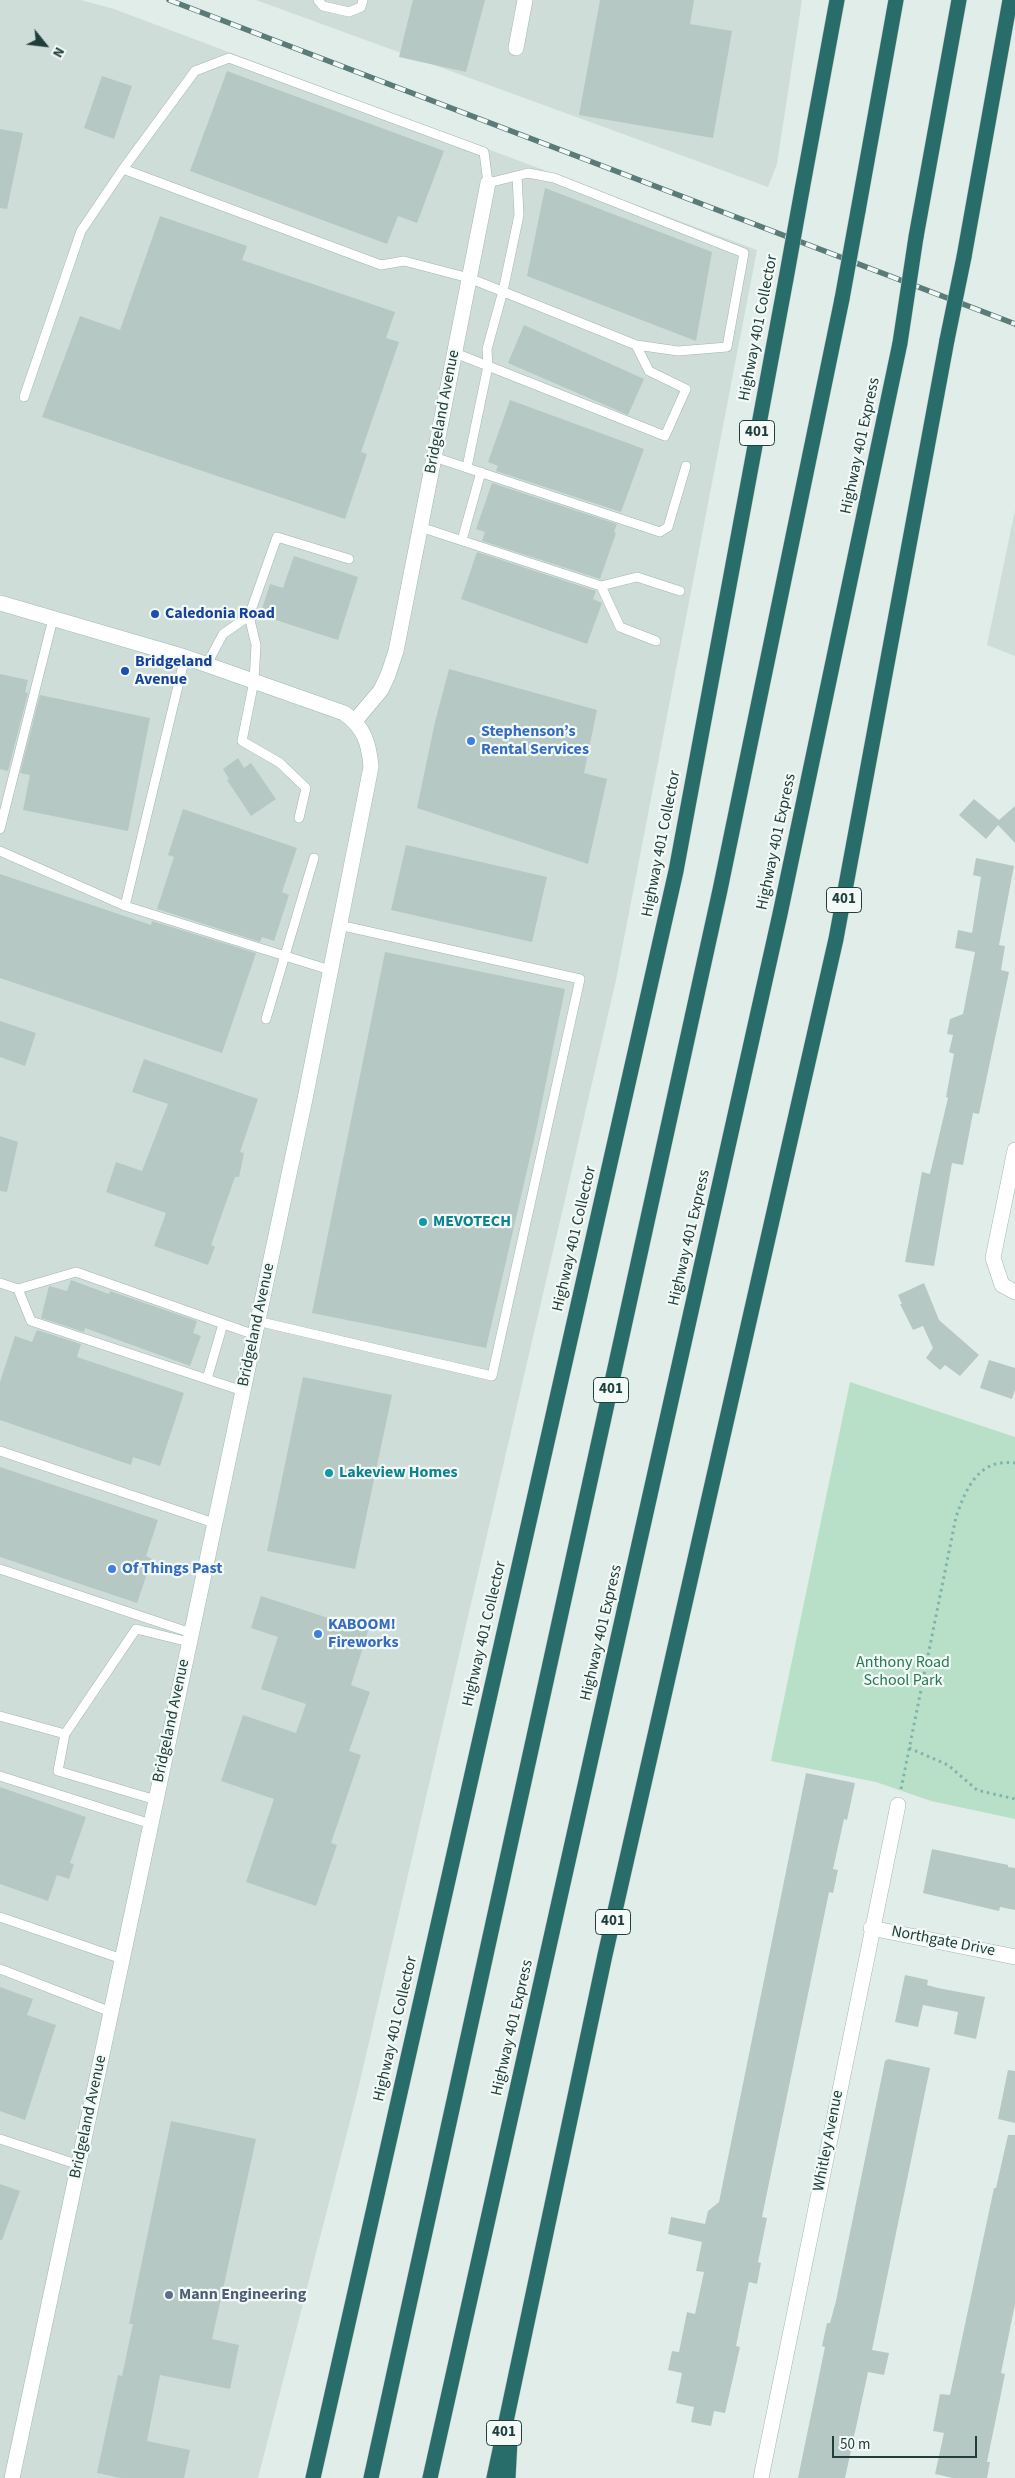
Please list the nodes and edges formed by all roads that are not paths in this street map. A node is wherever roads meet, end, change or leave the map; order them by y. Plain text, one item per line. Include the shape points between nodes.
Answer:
1 (318, 0) edge
2 (363, 0) edge
3 (525, 0) edge
4 (837, 0) edge
5 (896, 0) edge
6 (960, 0) edge
7 (1010, 0) edge
8 (516, 48) dead end
9 (123, 169) junction
10 (517, 176) junction
11 (488, 183) junction
12 (469, 278) junction
13 (503, 291) junction
14 (636, 345) junction
15 (455, 354) junction
16 (488, 366) junction
17 (24, 397) dead end
18 (434, 457) junction
19 (686, 466) dead end
20 (466, 467) junction
21 (482, 472) junction
22 (420, 527) junction
23 (462, 540) junction
24 (349, 559) dead end
25 (601, 586) junction
26 (680, 591) dead end
27 (0, 603) edge
28 (249, 616) junction
29 (53, 618) junction
30 (656, 641) dead end
31 (185, 656) junction
32 (207, 664) junction
33 (254, 681) junction
34 (355, 721) junction
35 (299, 818) dead end
36 (0, 829) edge
37 (0, 851) edge
38 (314, 858) dead end
39 (125, 906) junction
40 (339, 926) junction
41 (285, 956) junction
42 (330, 970) junction
43 (266, 1019) dead end
44 (1015, 1150) edge
45 (0, 1283) edge
46 (18, 1289) junction
47 (1015, 1292) edge
48 (223, 1324) junction
49 (256, 1328) junction
50 (207, 1379) junction
51 (243, 1391) junction
52 (0, 1451) edge
53 (214, 1523) junction
54 (0, 1569) edge
55 (190, 1637) junction
56 (0, 1716) edge
57 (65, 1734) junction
58 (0, 1776) edge
59 (156, 1800) junction
60 (898, 1805) road end
61 (150, 1824) junction
62 (0, 1917) edge
63 (871, 1928) junction
64 (1015, 1957) edge
65 (122, 1959) junction
66 (0, 1969) edge
67 (111, 2012) junction
68 (0, 2139) edge
69 (79, 2165) junction
70 (513, 2389) junction
71 (318, 2451) junction
72 (12, 2478) edge
73 (302, 2478) edge
74 (313, 2478) edge
75 (372, 2478) edge
76 (430, 2478) edge
77 (494, 2478) edge
78 (508, 2478) edge
79 (761, 2478) edge

1 - 2 lane via 323,6 349,12 361,7
3 - 8 street
4 - 71 highway, Highway 401 Collector / 401, bridge via 676,871
5 - 75 highway, 401, bridge via 842,299 720,890
6 - 76 highway, Highway 401 Express, bridge via 916,237 900,343 778,924
7 - 70 highway, 401, bridge via 836,939 605,1955
9 - 11 lane via 195,71 229,58 484,152
9 - 12 lane via 381,265 404,261
9 - 17 lane via 81,231
10 - 11 lane
10 - 13 lane via 519,215
10 - 14 lane via 528,173 554,178 744,253 727,347 678,351
11 - 12 street, Bridgeland Avenue
12 - 13 lane
12 - 15 street, Bridgeland Avenue
13 - 14 lane
13 - 16 lane via 487,349
14 - 16 lane via 649,371 686,389 665,436
15 - 16 lane
15 - 18 street, Bridgeland Avenue
16 - 20 lane
18 - 20 lane
18 - 22 street, Bridgeland Avenue
19 - 21 lane via 668,527 660,532
20 - 21 lane
21 - 23 lane
22 - 23 lane
22 - 34 street, Bridgeland Avenue via 396,651 388,675 381,690
23 - 25 lane
24 - 28 lane via 277,537
25 - 26 lane via 637,577
25 - 30 lane via 620,627
27 - 29 street
28 - 32 lane via 223,634
28 - 33 lane via 256,645
29 - 31 street
29 - 36 lane
31 - 32 street
31 - 39 lane
32 - 33 street
33 - 34 street via 344,713
33 - 35 lane via 242,742 280,763 306,788
34 - 40 street, Bridgeland Avenue via 366,739 370,754 370,778
37 - 39 lane
38 - 41 lane
39 - 41 lane
40 - 42 street, Bridgeland Avenue
40 - 49 lane via 580,979 492,1376
41 - 42 lane
41 - 43 lane
42 - 49 street, Bridgeland Avenue
44 - 47 street via 993,1258 1002,1285
45 - 46 lane
46 - 48 lane via 76,1272
46 - 50 lane via 31,1320
48 - 49 lane
48 - 50 lane
49 - 51 street, Bridgeland Avenue
50 - 51 lane
51 - 53 street, Bridgeland Avenue
52 - 53 lane
53 - 55 street, Bridgeland Avenue
54 - 55 lane
55 - 57 lane via 136,1629
55 - 59 street, Bridgeland Avenue
56 - 57 lane
57 - 59 lane via 58,1771
58 - 61 lane
59 - 61 street, Bridgeland Avenue
60 - 63 street, Whitley Avenue
61 - 65 street, Bridgeland Avenue
62 - 65 lane
63 - 64 street, Northgate Drive
63 - 79 street, Whitley Avenue
65 - 67 street, Bridgeland Avenue
66 - 67 lane
67 - 69 street, Bridgeland Avenue
68 - 69 lane
69 - 72 street, Bridgeland Avenue
70 - 77 highway, 401
70 - 78 highway
71 - 73 highway
71 - 74 highway, Highway 401 Collector / 401

